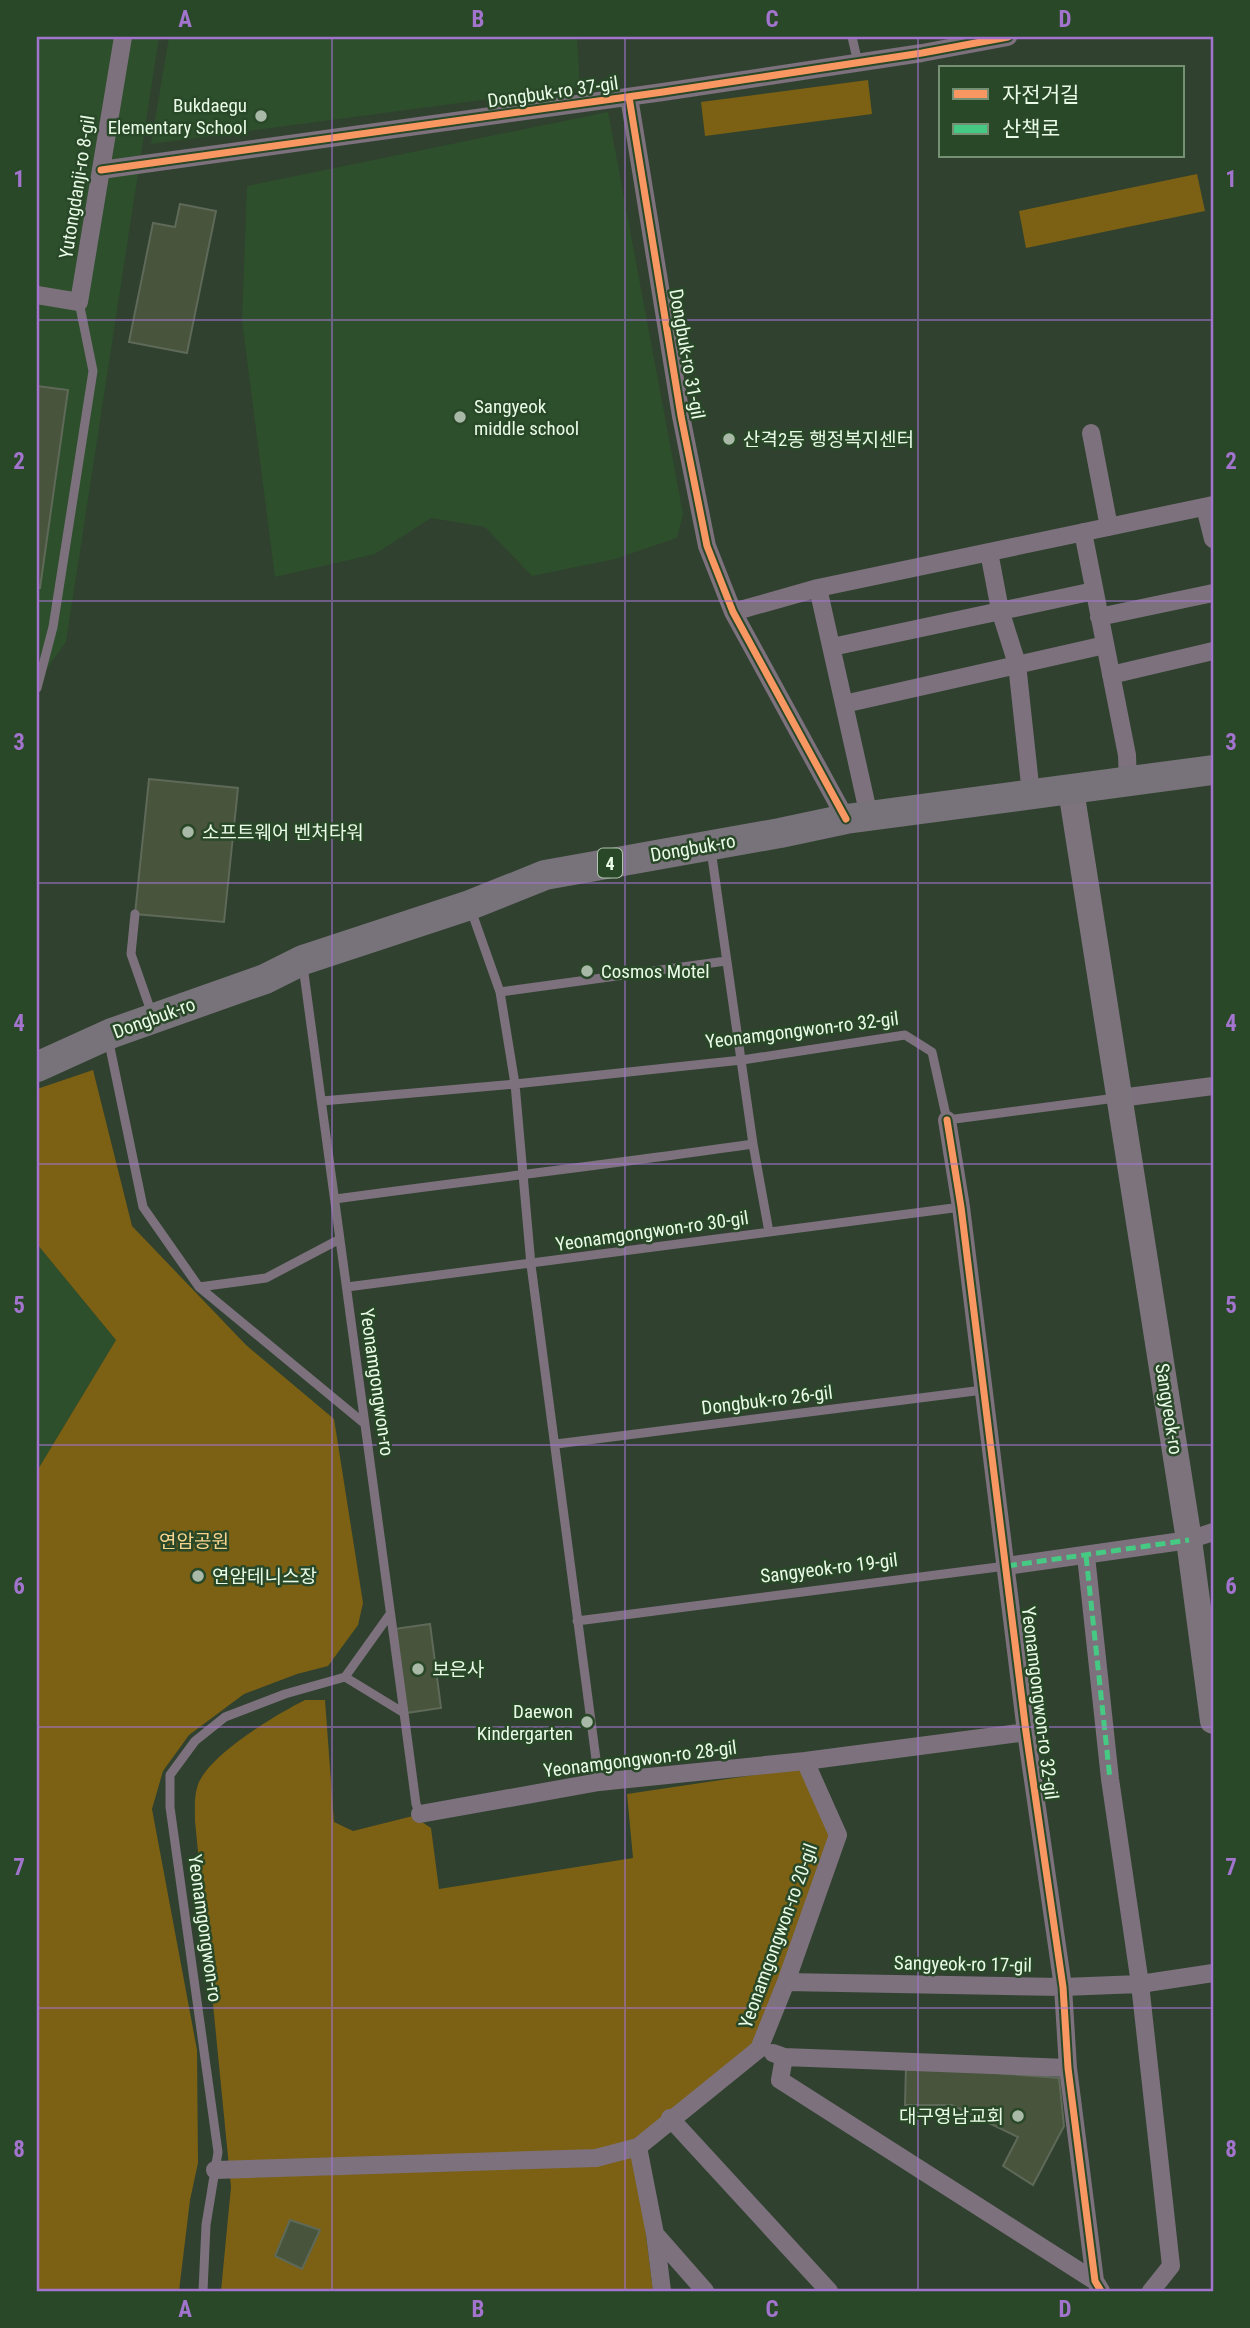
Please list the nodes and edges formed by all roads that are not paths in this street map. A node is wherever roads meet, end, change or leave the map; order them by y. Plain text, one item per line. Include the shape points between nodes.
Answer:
1 (123, 37) edge
2 (852, 37) edge
3 (1008, 37) edge
4 (858, 63) junction
5 (629, 97) junction
6 (101, 170) junction
7 (37, 295) edge
8 (79, 302) junction
9 (1091, 433) dead end
10 (1209, 506) edge
11 (1109, 527) junction
12 (1083, 532) junction
13 (1213, 539) edge
14 (989, 552) junction
15 (818, 587) junction
16 (1094, 591) junction
17 (1213, 593) edge
18 (1000, 610) junction
19 (733, 612) junction
20 (1100, 617) junction
21 (1105, 645) junction
22 (832, 647) junction
23 (1213, 651) edge
24 (1017, 664) junction
25 (1111, 674) junction
26 (37, 688) edge
27 (844, 704) junction
28 (1213, 770) edge
29 (1128, 782) junction
30 (1071, 790) junction
31 (1031, 794) junction
32 (857, 817) junction
33 (710, 845) junction
34 (470, 905) junction
35 (135, 914) dead end
36 (303, 960) junction
37 (726, 961) junction
38 (500, 992) junction
39 (153, 1018) junction
40 (107, 1035) junction
41 (742, 1060) junction
42 (37, 1067) edge
43 (515, 1084) junction
44 (1213, 1086) edge
45 (1120, 1098) junction
46 (322, 1101) junction
47 (947, 1120) junction
48 (753, 1144) junction
49 (523, 1173) junction
50 (335, 1199) junction
51 (961, 1207) junction
52 (769, 1232) junction
53 (340, 1239) junction
54 (531, 1265) junction
55 (199, 1287) junction
56 (347, 1287) junction
57 (983, 1390) junction
58 (365, 1424) junction
59 (556, 1444) junction
60 (1201, 1536) edge
61 (1086, 1556) junction
62 (1007, 1566) junction
63 (390, 1614) junction
64 (577, 1621) junction
65 (396, 1655) joint
66 (345, 1677) junction
67 (404, 1713) junction
68 (1213, 1721) edge
69 (1026, 1732) junction
70 (805, 1762) junction
71 (600, 1782) junction
72 (420, 1814) joint
73 (1213, 1973) edge
74 (786, 1982) junction
75 (1140, 1984) junction
76 (1063, 1987) junction
77 (759, 2049) junction
78 (783, 2057) junction
79 (1068, 2067) junction
80 (670, 2118) junction
81 (638, 2147) junction
82 (215, 2170) junction
83 (655, 2234) junction
84 (1098, 2288) edge
85 (203, 2291) edge
86 (662, 2291) edge
87 (705, 2291) edge
88 (829, 2291) edge
89 (1151, 2291) edge

1 - 6 street, Yutongdanji-ro 8-gil
2 - 4 lane
3 - 4 street, Dongbuk-ro 37-gil
4 - 5 street, Dongbuk-ro 37-gil
5 - 6 street, Dongbuk-ro 37-gil
5 - 19 street, Dongbuk-ro 31-gil via 707,546
6 - 8 street, Yutongdanji-ro 8-gil
7 - 8 street
8 - 26 lane via 93,371 53,627
9 - 11 street
10 - 11 street
10 - 13 street
11 - 12 street
12 - 14 street
12 - 16 street
14 - 15 street
14 - 18 street
15 - 19 street
15 - 22 street
16 - 18 street
16 - 20 street
17 - 20 street
18 - 22 street
18 - 24 street
19 - 32 street, Dongbuk-ro 31-gil
20 - 21 street
21 - 24 street
21 - 25 street
22 - 27 street
23 - 25 street
24 - 27 street
24 - 31 street
25 - 29 street
27 - 32 street
28 - 29 main road, Dongbuk-ro / 4
29 - 30 main road, Dongbuk-ro / 4
30 - 31 main road, Dongbuk-ro / 4
30 - 45 street, Sangyeok-ro
31 - 32 main road, Dongbuk-ro / 4
32 - 33 main road, Dongbuk-ro / 4
33 - 34 main road, Dongbuk-ro / 4 via 545,875
33 - 37 lane
34 - 36 main road, Dongbuk-ro / 4
34 - 38 lane
35 - 39 lane via 131,954
36 - 39 main road, Dongbuk-ro / 4
36 - 46 lane, Yeonamgongwon-ro
37 - 38 lane
37 - 41 lane
38 - 43 lane
39 - 40 main road, Dongbuk-ro / 4
40 - 42 main road, Dongbuk-ro / 4
40 - 55 lane via 144,1207
41 - 43 lane, Yeonamgongwon-ro 32-gil
41 - 47 lane, Yeonamgongwon-ro 32-gil via 905,1035 932,1052
41 - 48 lane
43 - 46 lane, Yeonamgongwon-ro 32-gil
43 - 49 lane
44 - 45 street
45 - 47 lane
45 - 60 street, Sangyeok-ro
46 - 50 lane, Yeonamgongwon-ro
47 - 51 street, Yeonamgongwon-ro 32-gil
48 - 49 lane
48 - 52 lane
49 - 50 lane
49 - 54 lane
50 - 53 lane, Yeonamgongwon-ro
51 - 52 lane, Yeonamgongwon-ro 30-gil
51 - 57 street, Yeonamgongwon-ro 32-gil
52 - 54 lane, Yeonamgongwon-ro 30-gil
53 - 55 lane via 266,1278
53 - 56 lane, Yeonamgongwon-ro
54 - 56 lane, Yeonamgongwon-ro 30-gil
54 - 59 lane
55 - 58 lane
56 - 58 lane, Yeonamgongwon-ro
57 - 59 lane, Dongbuk-ro 26-gil
57 - 62 street, Yeonamgongwon-ro 32-gil
58 - 63 lane, Yeonamgongwon-ro
59 - 64 lane
60 - 61 street, Sangyeok-ro 19-gil
60 - 68 street, Sangyeok-ro
61 - 62 street, Sangyeok-ro 19-gil
61 - 75 street via 1110,1779
62 - 64 lane, Sangyeok-ro 19-gil
62 - 69 street, Yeonamgongwon-ro 32-gil
63 - 65 lane, Yeonamgongwon-ro
63 - 66 lane
64 - 71 lane
65 - 67 lane, Yeonamgongwon-ro 28-gil
66 - 67 lane
66 - 82 lane, Yeonamgongwon-ro via 225,1717 195,1741 170,1775 170,1807 218,2152
67 - 72 lane, Yeonamgongwon-ro 28-gil
69 - 70 street, Yeonamgongwon-ro 28-gil
69 - 76 street, Yeonamgongwon-ro 32-gil
70 - 71 street, Yeonamgongwon-ro 28-gil
70 - 74 street, Yeonamgongwon-ro 20-gil via 838,1835
71 - 72 street, Yeonamgongwon-ro 28-gil
73 - 75 street, Sangyeok-ro 17-gil
74 - 76 street, Sangyeok-ro 17-gil
74 - 77 street, Yeonamgongwon-ro 20-gil
75 - 76 street, Sangyeok-ro 17-gil
75 - 89 street via 1171,2266
76 - 79 street, Yeonamgongwon-ro 32-gil
77 - 78 street, Yeonamgongwon-ro 20-gil
77 - 80 street, Yeonamgongwon-ro 20-gil
78 - 79 street, Yeonamgongwon-ro 20-gil
78 - 84 street, Yeonamgongwon-ro 32-gil via 780,2080
79 - 84 street, Yeonamgongwon-ro 32-gil
80 - 81 street, Yeonamgongwon-ro 20-gil
80 - 88 street
81 - 82 street via 596,2158
81 - 83 street
82 - 85 lane, Yeonamgongwon-ro via 206,2225
83 - 86 street
83 - 87 street

